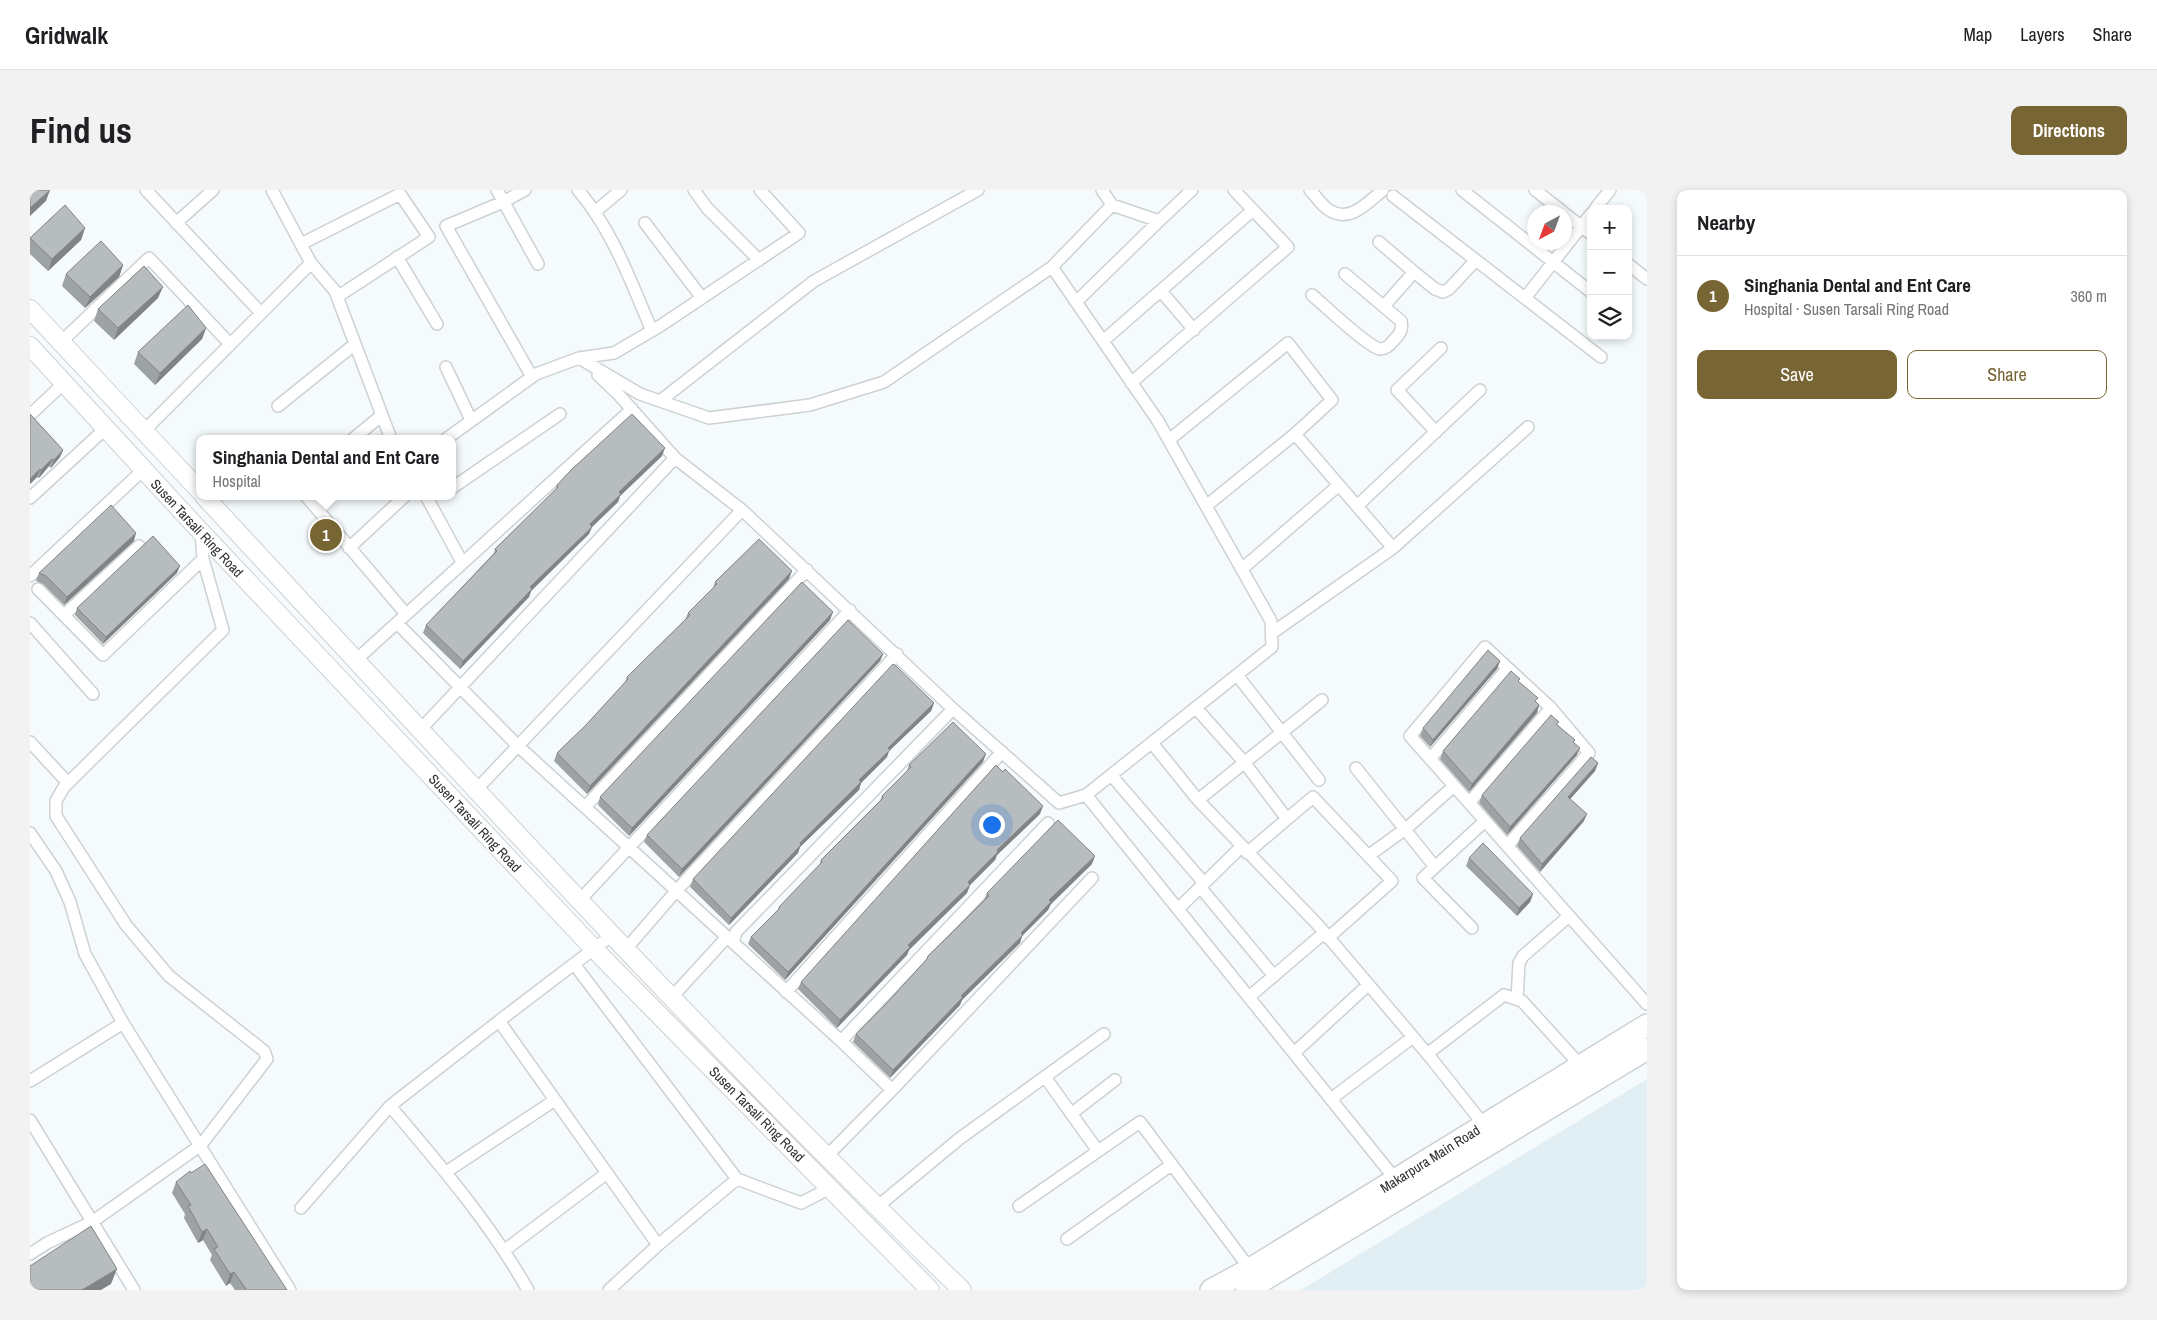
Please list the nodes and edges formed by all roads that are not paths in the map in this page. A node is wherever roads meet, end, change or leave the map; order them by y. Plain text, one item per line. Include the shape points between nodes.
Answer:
1 (146, 190) edge
2 (213, 190) edge
3 (272, 190) edge
4 (496, 190) edge
5 (525, 190) edge
6 (578, 190) edge
7 (621, 190) edge
8 (694, 190) edge
9 (760, 190) edge
10 (978, 190) edge
11 (1102, 190) edge
12 (1192, 190) edge
13 (1234, 190) edge
14 (1310, 190) edge
15 (1383, 190) edge
16 (1462, 190) edge
17 (1535, 190) edge
18 (1610, 190) edge
19 (1393, 196) dead end
20 (504, 202) junction
21 (1112, 205) junction
22 (1554, 205) edge
23 (1598, 205) edge
24 (1252, 210) junction
25 (596, 211) junction
26 (1572, 219) edge
27 (1587, 219) edge
28 (1159, 221) junction
29 (176, 223) junction
30 (645, 223) dead end
31 (446, 226) junction
32 (1581, 226) junction
33 (1587, 231) edge
34 (430, 238) junction
35 (1379, 242) dead end
36 (301, 244) junction
37 (397, 258) junction
38 (759, 260) junction
39 (1475, 260) junction
40 (1552, 262) junction
41 (311, 263) junction
42 (538, 264) dead end
43 (1052, 267) junction
44 (1632, 267) edge
45 (1414, 272) junction
46 (1345, 274) dead end
47 (1647, 279) edge
48 (1587, 289) edge
49 (1161, 291) junction
50 (1312, 295) dead end
51 (337, 297) junction
52 (702, 298) junction
53 (1525, 298) junction
54 (1076, 302) junction
55 (1384, 306) junction
56 (30, 309) edge
57 (261, 313) junction
58 (437, 324) dead end
59 (1194, 330) junction
60 (652, 331) junction
61 (1103, 341) junction
62 (61, 342) junction
63 (230, 344) junction
64 (355, 344) junction
65 (30, 346) edge
66 (1441, 348) dead end
67 (1601, 357) dead end
68 (579, 358) junction
69 (446, 367) dead end
70 (532, 377) junction
71 (1131, 382) junction
72 (64, 383) junction
73 (1480, 390) dead end
74 (660, 401) junction
75 (278, 406) dead end
76 (632, 408) junction
77 (560, 414) dead end
78 (30, 415) edge
79 (382, 415) junction
80 (471, 420) junction
81 (1528, 426) dead end
82 (105, 429) junction
83 (144, 431) junction
84 (1436, 432) junction
85 (1295, 434) junction
86 (358, 435) edge
87 (390, 435) edge
88 (451, 435) edge
89 (1169, 440) junction
90 (675, 458) junction
91 (143, 470) junction
92 (456, 485) edge
93 (1339, 485) junction
94 (196, 487) edge
95 (30, 498) edge
96 (208, 500) edge
97 (309, 500) edge
98 (401, 500) edge
99 (433, 500) edge
100 (1206, 506) junction
101 (1357, 506) junction
102 (742, 510) junction
103 (201, 532) junction
104 (139, 546) edge
105 (349, 548) junction
106 (1394, 548) junction
107 (203, 559) junction
108 (462, 562) junction
109 (807, 570) junction
110 (1242, 570) junction
111 (30, 578) edge
112 (34, 592) edge
113 (850, 610) junction
114 (406, 614) junction
115 (64, 615) junction
116 (30, 623) edge
117 (397, 623) junction
118 (1272, 633) junction
119 (897, 654) junction
120 (356, 660) junction
121 (1507, 669) junction
122 (1237, 675) junction
123 (460, 685) junction
124 (93, 694) dead end
125 (1322, 700) dead end
126 (1196, 708) junction
127 (1551, 708) junction
128 (953, 710) junction
129 (420, 730) junction
130 (1283, 732) junction
131 (30, 742) edge
132 (1152, 743) junction
133 (518, 746) junction
134 (1002, 752) junction
135 (1430, 759) junction
136 (1244, 762) junction
137 (1356, 768) dead end
138 (1111, 775) junction
139 (1319, 780) dead end
140 (68, 783) junction
141 (1454, 786) junction
142 (476, 790) junction
143 (1086, 795) junction
144 (1198, 800) junction
145 (1469, 803) junction
146 (586, 806) junction
147 (1287, 819) junction
148 (1486, 822) junction
149 (1048, 823) dead end
150 (1405, 829) junction
151 (30, 833) edge
152 (628, 846) junction
153 (1507, 846) junction
154 (1244, 850) junction
155 (1368, 856) junction
156 (1435, 867) junction
157 (1092, 878) dead end
158 (1202, 885) junction
159 (677, 890) junction
160 (580, 900) junction
161 (1178, 909) junction
162 (1569, 916) junction
163 (1472, 928) dead end
164 (612, 935) junction
165 (727, 936) junction
166 (1326, 936) junction
167 (594, 949) junction
168 (626, 949) junction
169 (574, 964) junction
170 (1274, 976) junction
171 (1368, 985) junction
172 (786, 992) junction
173 (672, 997) junction
174 (1249, 998) junction
175 (1516, 999) junction
176 (1647, 1004) edge
177 (499, 1021) junction
178 (123, 1023) junction
179 (1647, 1025) edge
180 (1104, 1034) dead end
181 (1413, 1037) junction
182 (841, 1040) junction
183 (1647, 1049) edge
184 (1294, 1053) junction
185 (1427, 1054) junction
186 (1581, 1066) junction
187 (1045, 1077) junction
188 (1115, 1080) dead end
189 (30, 1082) edge
190 (892, 1090) junction
191 (1330, 1099) junction
192 (555, 1100) junction
193 (390, 1106) junction
194 (1071, 1114) junction
195 (30, 1120) edge
196 (1484, 1126) junction
197 (201, 1145) junction
198 (1098, 1151) junction
199 (826, 1156) junction
200 (1171, 1165) junction
201 (446, 1172) junction
202 (607, 1173) junction
203 (737, 1179) junction
204 (1396, 1180) junction
205 (830, 1188) junction
206 (1020, 1206) dead end
207 (877, 1207) junction
208 (301, 1208) dead end
209 (92, 1222) junction
210 (1068, 1239) dead end
211 (658, 1245) junction
212 (505, 1250) junction
213 (30, 1254) edge
214 (1250, 1269) junction
215 (134, 1290) edge
216 (290, 1290) edge
217 (528, 1290) edge
218 (609, 1290) edge
219 (930, 1290) edge
220 (962, 1290) edge
221 (1211, 1290) edge
222 (1247, 1290) edge

1 - 29 street
2 - 29 street
3 - 36 street
4 - 20 street
5 - 20 street
6 - 25 street
7 - 25 street
8 - 38 street via 707,208
9 - 38 street via 799,233
10 - 74 street via 814,281
11 - 21 street
12 - 28 street
13 - 24 street
14 - 15 street via 1328,210 1341,215 1354,214
16 - 40 street
17 - 22 street
18 - 23 street
19 - 39 street
20 - 31 street
20 - 42 street
21 - 28 street
21 - 43 street
24 - 49 street
24 - 59 street via 1288,247
25 - 60 street
26 - 32 street
27 - 32 street
28 - 54 street
29 - 57 street
30 - 52 street
31 - 34 street
31 - 70 street
32 - 33 street
32 - 40 street
34 - 36 street via 400,194
34 - 37 street
35 - 45 street
36 - 41 street
37 - 51 street
37 - 58 street
38 - 52 street
39 - 45 street via 1443,292 1435,290
39 - 53 street
40 - 48 street
40 - 53 street
41 - 51 street
41 - 57 street
43 - 54 street
43 - 74 street via 884,382 810,405 709,418
44 - 47 street
45 - 55 street
46 - 55 street
49 - 59 street
49 - 61 street
50 - 55 street via 1380,349 1391,344 1403,327 1401,321
51 - 64 street
52 - 60 street
53 - 67 street
54 - 61 street
56 - 62 main road, Susen Tarsali Ring Road
57 - 63 street
59 - 71 street
60 - 68 street via 614,353
61 - 71 street
62 - 63 street via 150,258
62 - 83 main road, Susen Tarsali Ring Road
63 - 83 street
64 - 75 street
64 - 79 street
65 - 72 main road, Susen Tarsali Ring Road
66 - 84 street via 1397,390
68 - 70 street
68 - 74 street via 640,394
68 - 76 street
69 - 80 street
70 - 80 street
71 - 89 street
72 - 78 street
72 - 82 main road, Susen Tarsali Ring Road
73 - 84 street
76 - 90 street
76 - 108 street
77 - 92 street
79 - 86 street
79 - 87 street
80 - 88 street
81 - 106 street
82 - 91 main road, Susen Tarsali Ring Road
82 - 95 street
83 - 94 main road, Susen Tarsali Ring Road
84 - 101 street
85 - 89 street via 1332,400 1288,343
85 - 93 street
85 - 100 street
89 - 100 street
90 - 102 street
90 - 123 street
91 - 103 main road, Susen Tarsali Ring Road
91 - 111 street
93 - 101 street
93 - 110 street
96 - 120 main road, Susen Tarsali Ring Road
97 - 105 street
98 - 105 street
99 - 108 street
100 - 110 street
101 - 106 street
102 - 109 street
102 - 133 street
103 - 107 street
103 - 167 main road, Susen Tarsali Ring Road
104 - 115 street
105 - 114 street
106 - 118 street
107 - 115 street via 102,654
107 - 140 street via 224,630
108 - 114 street
109 - 113 street
109 - 146 street
110 - 118 street via 1271,621
111 - 112 street
112 - 115 street
113 - 119 street
113 - 152 street
114 - 117 street
116 - 124 street
117 - 120 street
117 - 123 street
118 - 122 street via 1272,647
119 - 128 street
119 - 159 street
120 - 129 main road, Susen Tarsali Ring Road
121 - 127 street
121 - 135 street
121 - 135 street via 1485,647 1410,736
122 - 126 street
122 - 130 street
123 - 129 street
123 - 133 street
125 - 130 street
126 - 132 street
126 - 136 street
127 - 145 street
127 - 153 street via 1589,753
128 - 134 street
128 - 165 street via 736,932 734,939
129 - 142 main road, Susen Tarsali Ring Road
130 - 136 street
130 - 139 street
131 - 140 street
132 - 138 street
132 - 144 street
133 - 142 street
133 - 146 street
134 - 143 street via 1059,803
134 - 172 street
135 - 141 street
136 - 144 street
136 - 147 street
137 - 150 street
138 - 143 street
138 - 158 street
140 - 197 street via 56,801 56,816 126,925 169,976 266,1055 265,1063
141 - 145 street
141 - 150 street
142 - 160 main road, Susen Tarsali Ring Road
143 - 161 street
144 - 154 street
145 - 148 street
146 - 152 street
147 - 154 street
147 - 155 street via 1313,797
148 - 153 street
148 - 156 street
149 - 182 street
150 - 155 street
150 - 156 street
151 - 178 street via 56,871 70,902 85,954
152 - 159 street
152 - 160 street
153 - 162 street
154 - 158 street
154 - 166 street
155 - 166 street via 1392,881
156 - 163 street via 1423,878
157 - 190 street
158 - 161 street
158 - 170 street
159 - 165 street
159 - 168 street
160 - 164 main road, Susen Tarsali Ring Road
161 - 174 street
162 - 175 street via 1523,956 1519,963
162 - 176 street
164 - 167 street
164 - 168 main road, Susen Tarsali Ring Road
165 - 172 street
165 - 173 street
166 - 170 street
166 - 171 street
167 - 169 street
167 - 205 main road, Susen Tarsali Ring Road
168 - 173 main road, Susen Tarsali Ring Road
169 - 177 street
169 - 203 street
170 - 174 street
171 - 181 street
171 - 184 street
172 - 182 street
173 - 199 main road, Susen Tarsali Ring Road
174 - 184 street
175 - 185 street via 1504,995
175 - 186 street via 1522,1001
177 - 192 street
177 - 193 street
178 - 189 street
178 - 197 street
179 - 186 highway, Makarpura Main Road
180 - 187 street
181 - 185 street
181 - 191 street
182 - 190 street
183 - 222 highway, Makarpura Main Road
184 - 191 street
185 - 196 street
186 - 196 highway, Makarpura Main Road
187 - 194 street
187 - 207 street via 959,1139
188 - 194 street
190 - 199 street
191 - 204 street
192 - 201 street
192 - 202 street
193 - 201 street
193 - 208 street
194 - 198 street
195 - 209 street
196 - 204 highway, Makarpura Main Road
197 - 209 street
197 - 216 street
198 - 200 street via 1140,1122
198 - 206 street
199 - 207 main road, Susen Tarsali Ring Road
200 - 210 street
200 - 214 street
201 - 212 street
202 - 211 street
202 - 212 street
203 - 205 street via 801,1203
203 - 211 street
204 - 214 highway, Makarpura Main Road
205 - 219 main road, Susen Tarsali Ring Road
207 - 220 main road, Susen Tarsali Ring Road
209 - 213 street
209 - 215 street
211 - 218 street
212 - 217 street
214 - 221 highway, Makarpura Main Road

